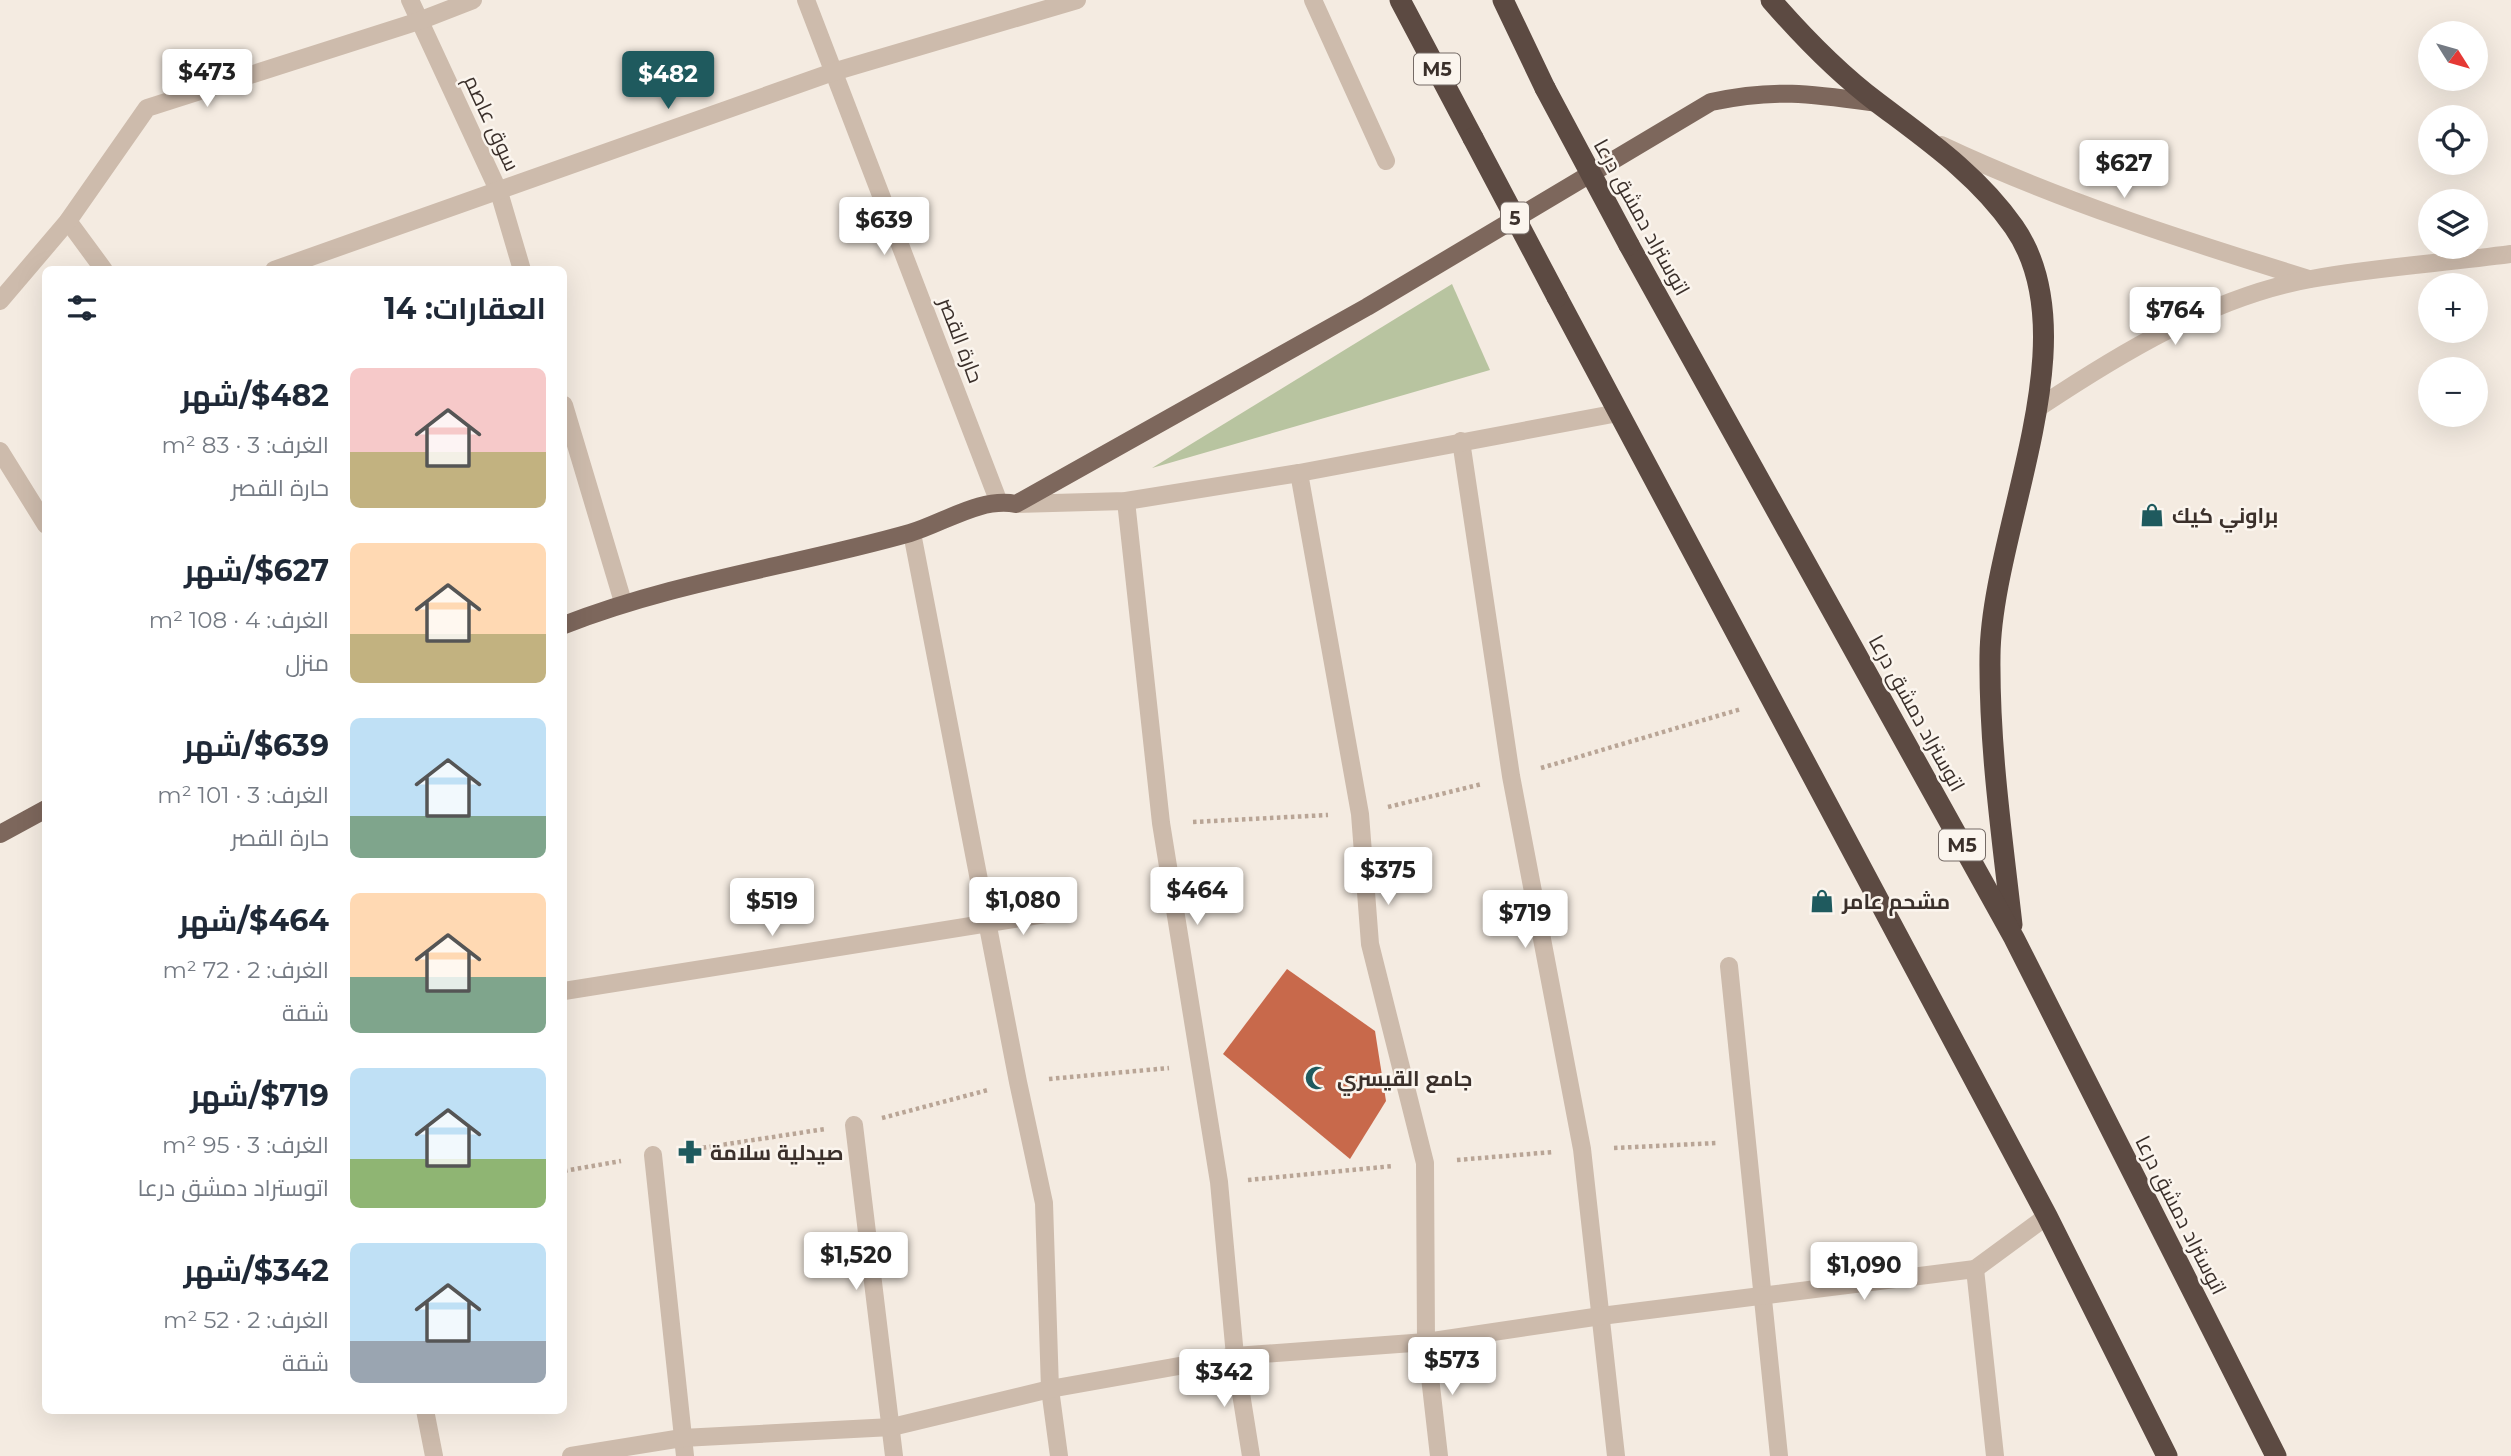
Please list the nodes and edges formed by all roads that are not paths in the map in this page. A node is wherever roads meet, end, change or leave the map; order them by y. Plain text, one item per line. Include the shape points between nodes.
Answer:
1 (410, 0) edge
2 (473, 0) edge
3 (806, 0) edge
4 (1077, 0) edge
5 (1313, 0) edge
6 (1400, 0) edge
7 (1503, 0) edge
8 (1771, 0) edge
9 (419, 21) junction
10 (833, 72) junction
11 (1877, 103) junction
12 (1473, 138) joint
13 (1931, 140) junction
14 (1386, 160) dead end
15 (499, 192) junction
16 (68, 221) junction
17 (2511, 254) edge
18 (101, 266) edge
19 (286, 266) edge
20 (521, 266) edge
21 (2309, 279) junction
22 (0, 301) edge
23 (2038, 408) junction
24 (1618, 413) junction
25 (567, 415) edge
26 (1461, 441) junction
27 (0, 451) edge
28 (1299, 473) junction
29 (998, 500) junction
30 (1126, 501) junction
31 (1016, 504) junction
32 (42, 519) edge
33 (912, 533) junction
34 (623, 602) junction
35 (567, 624) edge
36 (42, 811) edge
37 (0, 834) edge
38 (1052, 913) dead end
39 (987, 923) junction
40 (2014, 938) junction
41 (1729, 966) dead end
42 (567, 991) edge
43 (854, 1125) road end
44 (653, 1155) road end
45 (2047, 1216) junction
46 (1975, 1269) junction
47 (1762, 1296) junction
48 (1601, 1316) junction
49 (1426, 1342) junction
50 (1235, 1356) junction
51 (1050, 1390) junction
52 (426, 1414) edge
53 (892, 1427) junction
54 (682, 1438) junction
55 (434, 1456) edge
56 (571, 1456) edge
57 (685, 1456) edge
58 (894, 1456) edge
59 (1059, 1456) edge
60 (1251, 1456) edge
61 (1439, 1456) edge
62 (1616, 1456) edge
63 (1779, 1456) edge
64 (1995, 1456) edge
65 (2167, 1456) edge
66 (2276, 1456) edge

1 - 9 street, سوق عاصم
2 - 9 street
3 - 10 street, حارة القصر
4 - 10 street
5 - 14 street
6 - 12 highway, M5
7 - 40 highway, اتوستراد دمشق درعا / M5, bridge via 1629,245
8 - 11 highway via 1810,45
9 - 15 street, سوق عاصم
9 - 16 street via 147,108
10 - 15 street
10 - 29 street, حارة القصر
11 - 13 highway
11 - 31 main road via 1796,91 1711,102 1367,307
12 - 24 highway, 5, bridge
13 - 21 street via 2086,207
13 - 23 highway via 2016,228 2036,275 2043,325
15 - 19 street
15 - 20 street, سوق عاصم
16 - 18 street
16 - 22 street
17 - 21 street
21 - 23 street via 2237,301 2167,330
23 - 40 highway via 2002,555 1990,654 1994,772
24 - 26 street
24 - 45 highway
25 - 34 street
26 - 28 street
26 - 48 street via 1511,776 1582,1149
27 - 32 street
28 - 30 street
28 - 49 street via 1360,814 1370,944 1425,1163
29 - 31 main road
29 - 33 main road
30 - 31 street
30 - 50 street via 1161,823 1219,1182
33 - 34 main road
33 - 39 street
34 - 35 main road
36 - 37 main road
38 - 39 street
39 - 42 street
39 - 51 street via 1044,1203
40 - 66 highway, اتوستراد دمشق درعا / M5
41 - 47 street
43 - 53 street
44 - 54 street
45 - 46 street
45 - 65 highway
46 - 47 street
46 - 64 street
47 - 48 street
47 - 63 street
48 - 49 street
48 - 62 street
49 - 50 street
49 - 61 street
50 - 51 street
50 - 60 street
51 - 53 street
51 - 59 street
52 - 55 street
53 - 54 street
53 - 58 street
54 - 56 street
54 - 57 street

